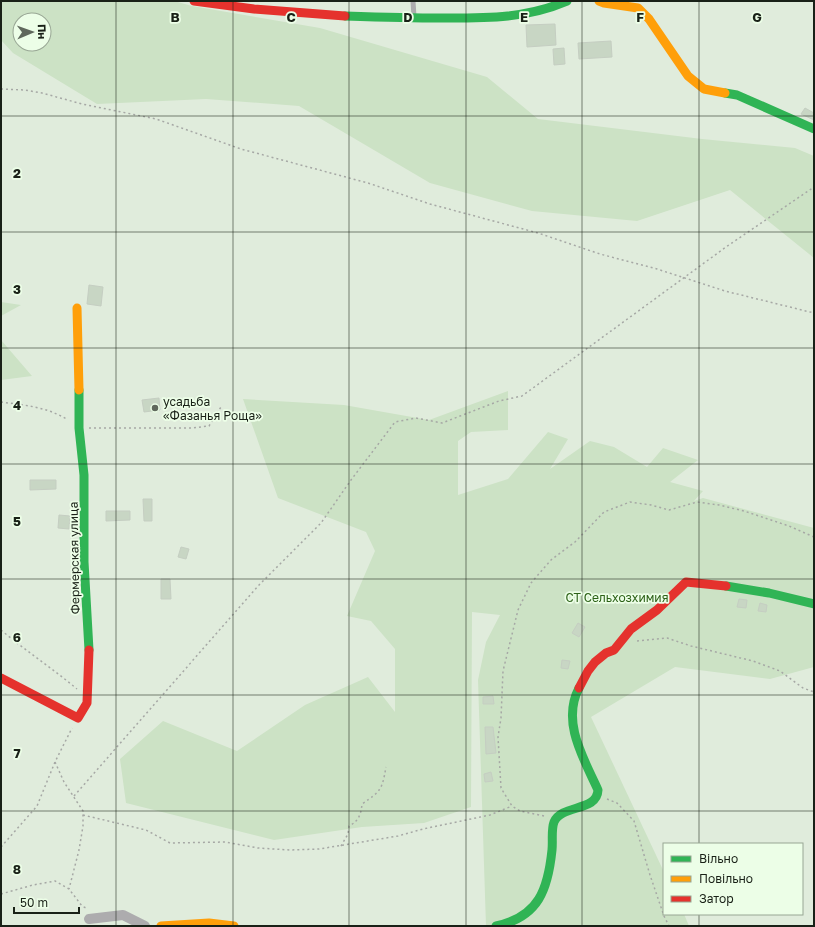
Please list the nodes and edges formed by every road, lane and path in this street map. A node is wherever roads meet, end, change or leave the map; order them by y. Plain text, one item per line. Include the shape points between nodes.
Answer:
1 (194, 1) edge
2 (413, 1) edge
3 (567, 1) edge
4 (599, 1) edge
5 (248, 5) edge
6 (414, 18) junction
7 (1, 89) edge
8 (814, 129) edge
9 (814, 187) edge
10 (683, 278) junction
11 (77, 308) dead end
12 (814, 313) edge
13 (1, 402) edge
14 (221, 407) dead end
15 (79, 428) junction
16 (814, 537) edge
17 (814, 604) edge
18 (1, 630) edge
19 (631, 643) dead end
20 (1, 678) edge
21 (814, 692) edge
22 (88, 694) junction
23 (78, 718) junction
24 (55, 762) junction
25 (386, 767) dead end
26 (74, 796) junction
27 (598, 796) junction
28 (512, 806) junction
29 (83, 816) junction
30 (554, 822) junction
31 (341, 846) junction
32 (1, 847) edge
33 (68, 889) junction
34 (1, 894) edge
35 (663, 913) edge
36 (88, 915) joint
37 (664, 915) edge
38 (516, 924) edge
39 (145, 926) edge
40 (161, 926) edge
41 (234, 926) edge
42 (496, 926) edge
43 (670, 926) edge

1 - 5 street
2 - 6 lane
3 - 6 street via 520,15
4 - 8 street via 638,8 649,19 688,76 704,89 737,95
5 - 6 street via 289,13
7 - 10 path via 42,93 156,119 241,149 368,183 430,204 538,233
9 - 10 path
10 - 12 path
10 - 26 path via 522,396 500,401 442,424 416,418 395,422 321,523 258,586
11 - 15 street, Фермерская улица
13 - 15 path via 52,412 67,418
14 - 15 path via 209,426 203,427
15 - 22 street, Фермерская улица via 84,475
16 - 28 path via 744,511 697,502 669,510 630,502 604,512 575,542 551,560 532,583 518,610 503,671 498,737 500,788
17 - 27 street via 769,593 686,582 656,610 630,629 614,650 606,653 588,671 574,703 574,732 598,790
18 - 22 path via 79,691
19 - 21 path via 667,638 753,661 780,671 803,688
20 - 23 street
22 - 23 street, Фермерская улица via 87,703
23 - 24 path
24 - 26 path
24 - 32 path via 37,806
25 - 31 path via 383,785 379,792 362,804 356,823 350,826
26 - 29 path via 83,811
27 - 30 street via 595,800 560,816
27 - 35 path via 617,803 634,821
28 - 30 path via 520,812 544,816
28 - 31 path via 490,815
29 - 31 path via 146,830 170,843 225,842 290,850
29 - 33 path via 80,850
30 - 38 street via 548,879 540,898
33 - 34 path via 55,881
33 - 36 path
36 - 39 street via 123,915
37 - 43 path
38 - 42 street
40 - 41 street via 209,923

